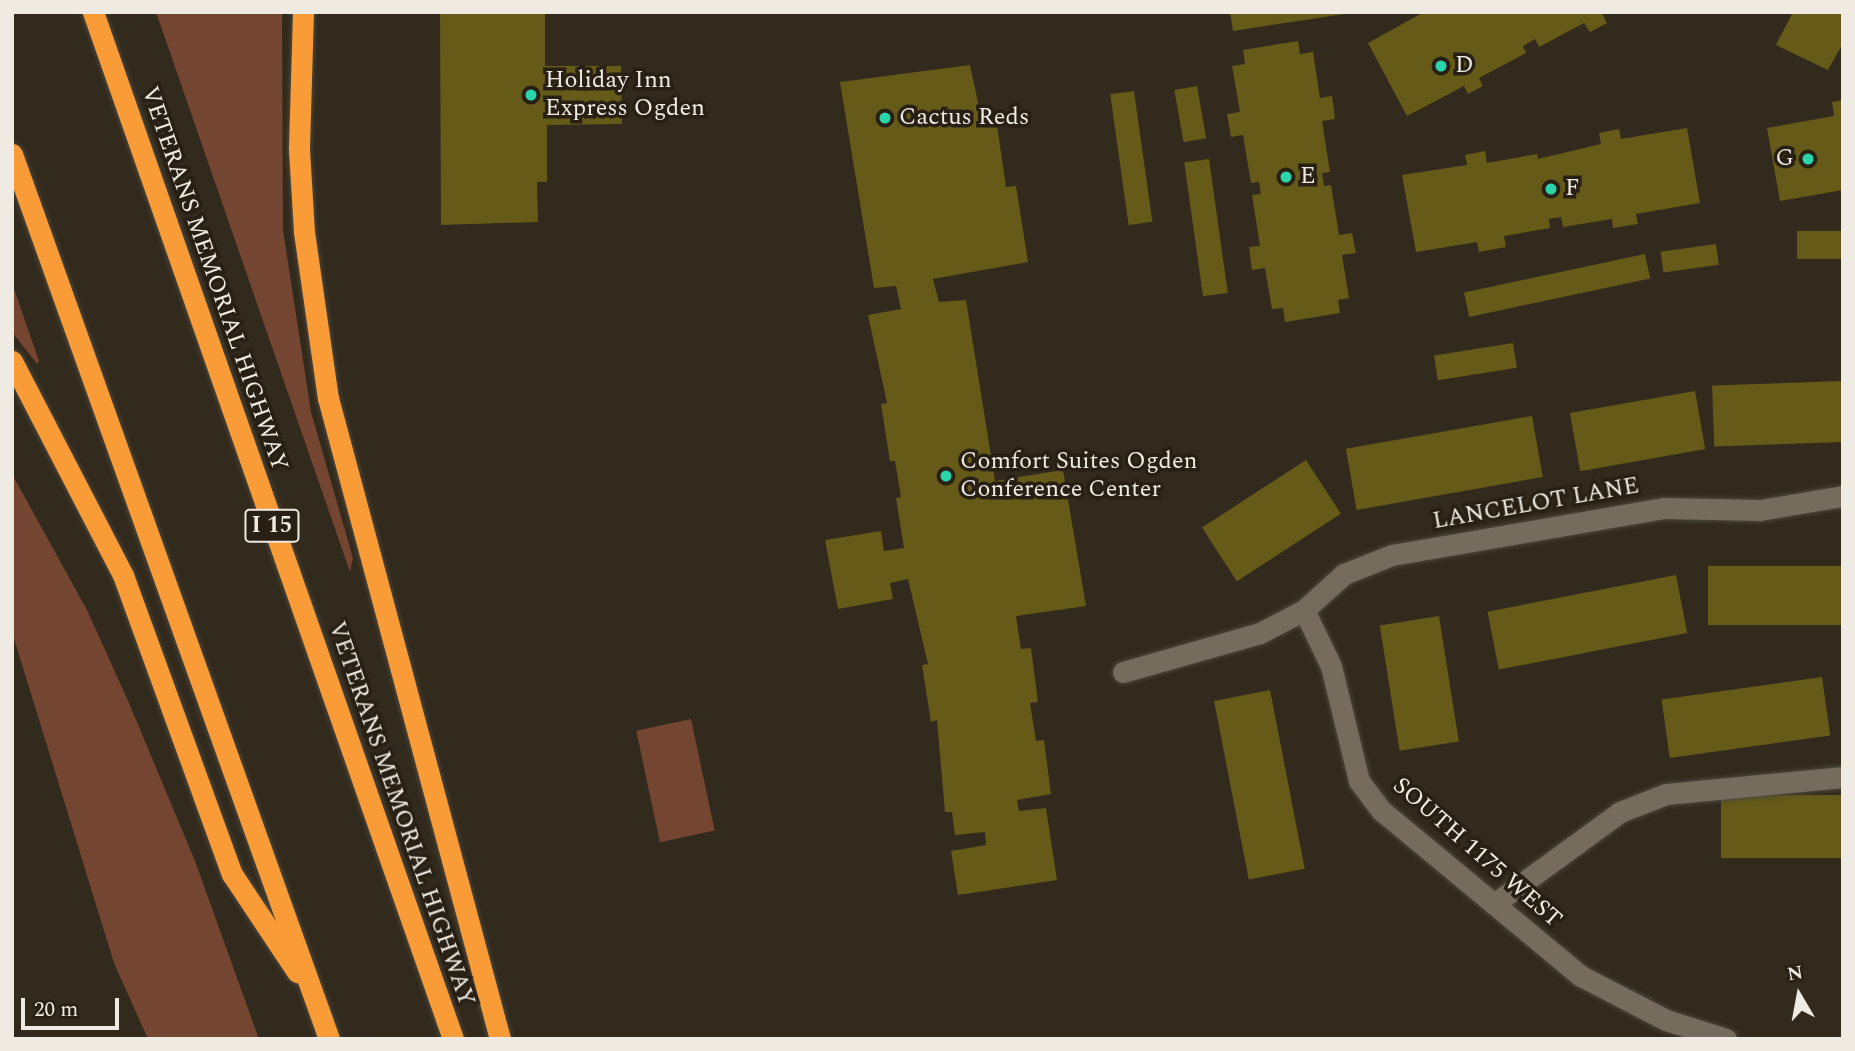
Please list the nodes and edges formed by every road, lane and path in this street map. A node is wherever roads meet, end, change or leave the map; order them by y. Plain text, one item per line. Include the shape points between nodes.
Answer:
1 (93, 12) edge
2 (303, 12) edge
3 (12, 154) edge
4 (12, 361) edge
5 (1843, 496) edge
6 (1304, 610) junction
7 (1123, 672) dead end
8 (1843, 777) edge
9 (1494, 904) junction
10 (315, 998) junction
11 (329, 1039) edge
12 (453, 1039) edge
13 (500, 1039) edge
14 (1726, 1039) edge

1 - 12 highway, VETERANS MEMORIAL HIGHWAY / I 15
2 - 13 highway via 299,150 304,232 328,398
3 - 10 highway
4 - 10 highway via 123,575 233,874
5 - 6 street, LANCELOT LANE via 1760,510 1663,508 1392,555 1344,574
6 - 7 street, LANCELOT LANE via 1260,633
6 - 9 street, SOUTH 1175 WEST via 1331,666 1359,782 1382,811
8 - 9 street via 1666,794 1620,812
9 - 14 street, SOUTH 1175 WEST via 1581,976 1666,1020
10 - 11 highway

